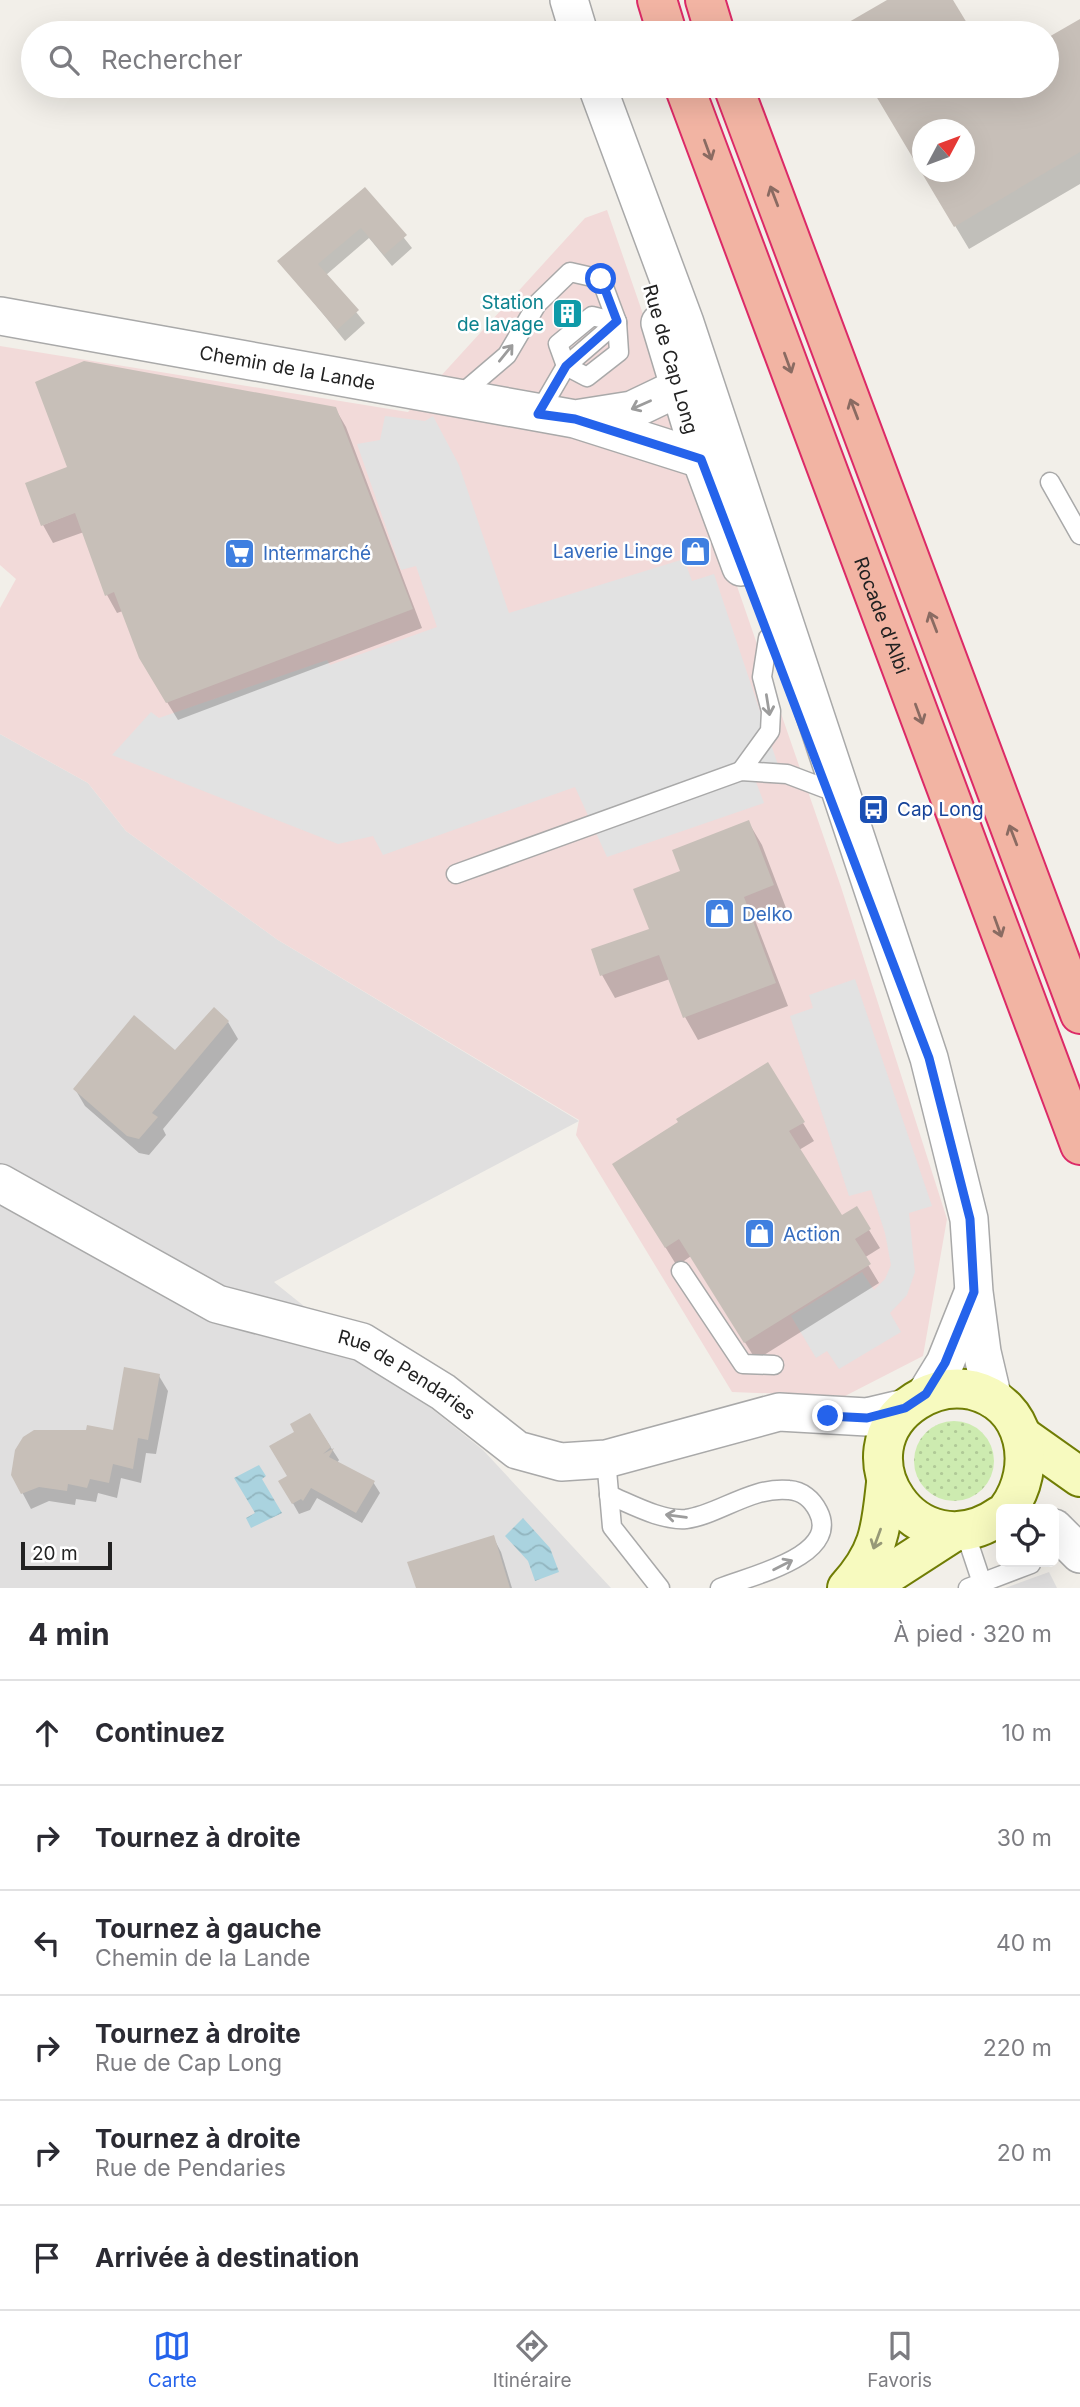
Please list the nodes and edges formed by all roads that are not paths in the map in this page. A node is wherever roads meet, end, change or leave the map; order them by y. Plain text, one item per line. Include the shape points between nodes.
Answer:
1 (569, 0) edge
2 (657, 0) edge
3 (705, 0) edge
4 (575, 21) edge
5 (663, 21) edge
6 (711, 21) edge
7 (599, 98) edge
8 (601, 98) edge
9 (688, 98) edge
10 (737, 98) edge
11 (0, 316) edge
12 (685, 323) junction
13 (678, 388) junction
14 (456, 399) junction
15 (538, 414) junction
16 (575, 419) junction
17 (705, 444) junction
18 (1050, 482) dead end
19 (1080, 535) edge
20 (777, 595) junction
21 (768, 638) junction
22 (741, 772) junction
23 (824, 788) junction
24 (456, 874) dead end
25 (1080, 1014) edge
26 (929, 1058) junction
27 (1080, 1145) edge
28 (0, 1183) edge
29 (681, 1271) dead end
30 (974, 1292) junction
31 (774, 1364) dead end
32 (993, 1399) junction
33 (916, 1401) junction
34 (828, 1416) junction
35 (1023, 1436) junction
36 (606, 1459) junction
37 (885, 1474) junction
38 (1080, 1477) edge
39 (1080, 1486) edge
40 (609, 1495) junction
41 (1004, 1504) edge
42 (1028, 1504) edge
43 (996, 1514) edge
44 (996, 1516) edge
45 (996, 1523) edge
46 (1014, 1567) edge
47 (975, 1586) edge
48 (660, 1588) edge
49 (720, 1588) edge
50 (847, 1588) edge
51 (867, 1588) edge

1 - 4 street
2 - 5 highway
3 - 6 highway
7 - 13 street, Rue de Cap Long
8 - 12 street, Rue de Cap Long
9 -> 27 highway, Rocade d'Albi
25 -> 10 highway
11 - 14 street, Chemin de la Lande
12 - 17 street
12 - 20 street, Rue de Cap Long
13 -> 16 street, Chemin de la Lande via 632,410
13 - 17 street
14 - 15 street, Chemin de la Lande
14 -> 15 lane via 507,355 537,304 570,272 601,279 617,321 566,366
15 - 16 street, Chemin de la Lande
16 - 17 street, Chemin de la Lande
17 - 20 street via 752,554
17 - 21 street, Rue de Cap Long
18 - 19 lane
20 - 26 street, Rue de Cap Long
21 -> 22 lane via 762,677 771,712 770,731
21 - 23 street, Rue de Cap Long
22 - 23 lane via 787,774
22 - 24 lane
23 - 26 street, Rue de Cap Long
26 - 30 street, Rue de Cap Long via 970,1219
28 - 36 street, Rue de Pendaries via 217,1304 362,1342 443,1392 517,1450 561,1462
29 - 31 lane via 743,1364
30 - 32 street, Rue de Cap Long
30 - 33 street, Rue de Cap Long via 945,1363
32 - 33 main road via 972,1390 949,1388
32 - 35 main road via 1011,1415
33 - 34 street, Rue de Pendaries via 867,1418
33 - 37 main road via 887,1434
34 - 36 street, Rue de Pendaries via 779,1412
34 - 37 street
35 - 38 main road
35 - 41 main road via 1027,1457
36 - 40 lane
37 - 43 main road via 901,1508 923,1526
37 -> 50 main road via 880,1538
39 - 42 main road
40 - 48 lane via 612,1527
49 -> 40 lane via 791,1562 807,1548 821,1527 812,1502 787,1489 746,1496 685,1519 653,1513
44 - 51 main road
45 - 47 lane
46 - 47 lane

